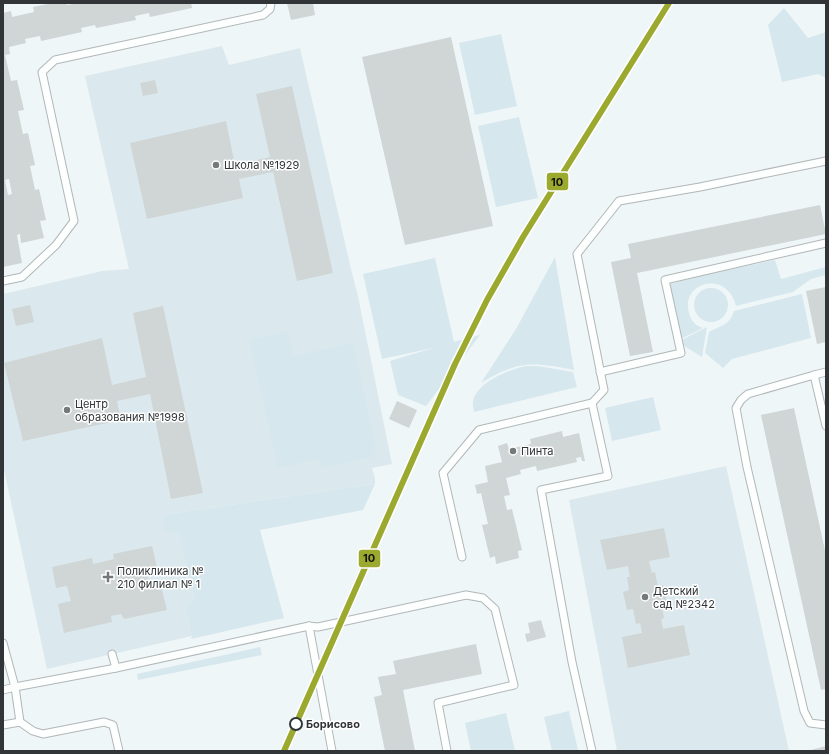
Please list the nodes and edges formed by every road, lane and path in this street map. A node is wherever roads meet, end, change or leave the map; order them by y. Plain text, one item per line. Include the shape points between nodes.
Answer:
1 (271, 3) edge
2 (826, 161) edge
3 (826, 243) edge
4 (3, 281) edge
5 (600, 372) junction
6 (826, 372) edge
7 (814, 374) junction
8 (592, 403) junction
9 (826, 426) edge
10 (462, 557) dead end
11 (309, 626) junction
12 (3, 643) edge
13 (112, 654) dead end
14 (116, 668) junction
15 (15, 687) junction
16 (3, 690) edge
17 (20, 722) junction
18 (3, 725) edge
19 (826, 725) edge
20 (119, 751) edge
21 (332, 751) edge
22 (447, 751) edge
23 (592, 751) edge

1 - 4 lane via 270,9 263,15 55,60 42,72 74,221 56,245 22,277
2 - 5 lane via 619,201 577,254
3 - 5 lane via 665,280 681,353
5 - 8 lane via 604,390
6 - 7 lane
7 - 9 lane
7 - 19 lane via 748,394 736,408 747,467 804,711 810,723
8 - 10 lane via 478,430 443,473
8 - 23 lane via 608,476 541,490 572,662
11 - 14 lane
11 - 21 lane
11 - 22 lane via 318,627 466,595 483,598 495,609 514,685 438,703
12 - 15 lane
13 - 14 lane
14 - 15 lane
15 - 16 lane
15 - 17 lane
17 - 18 lane
17 - 20 lane via 43,734 104,722 113,725

